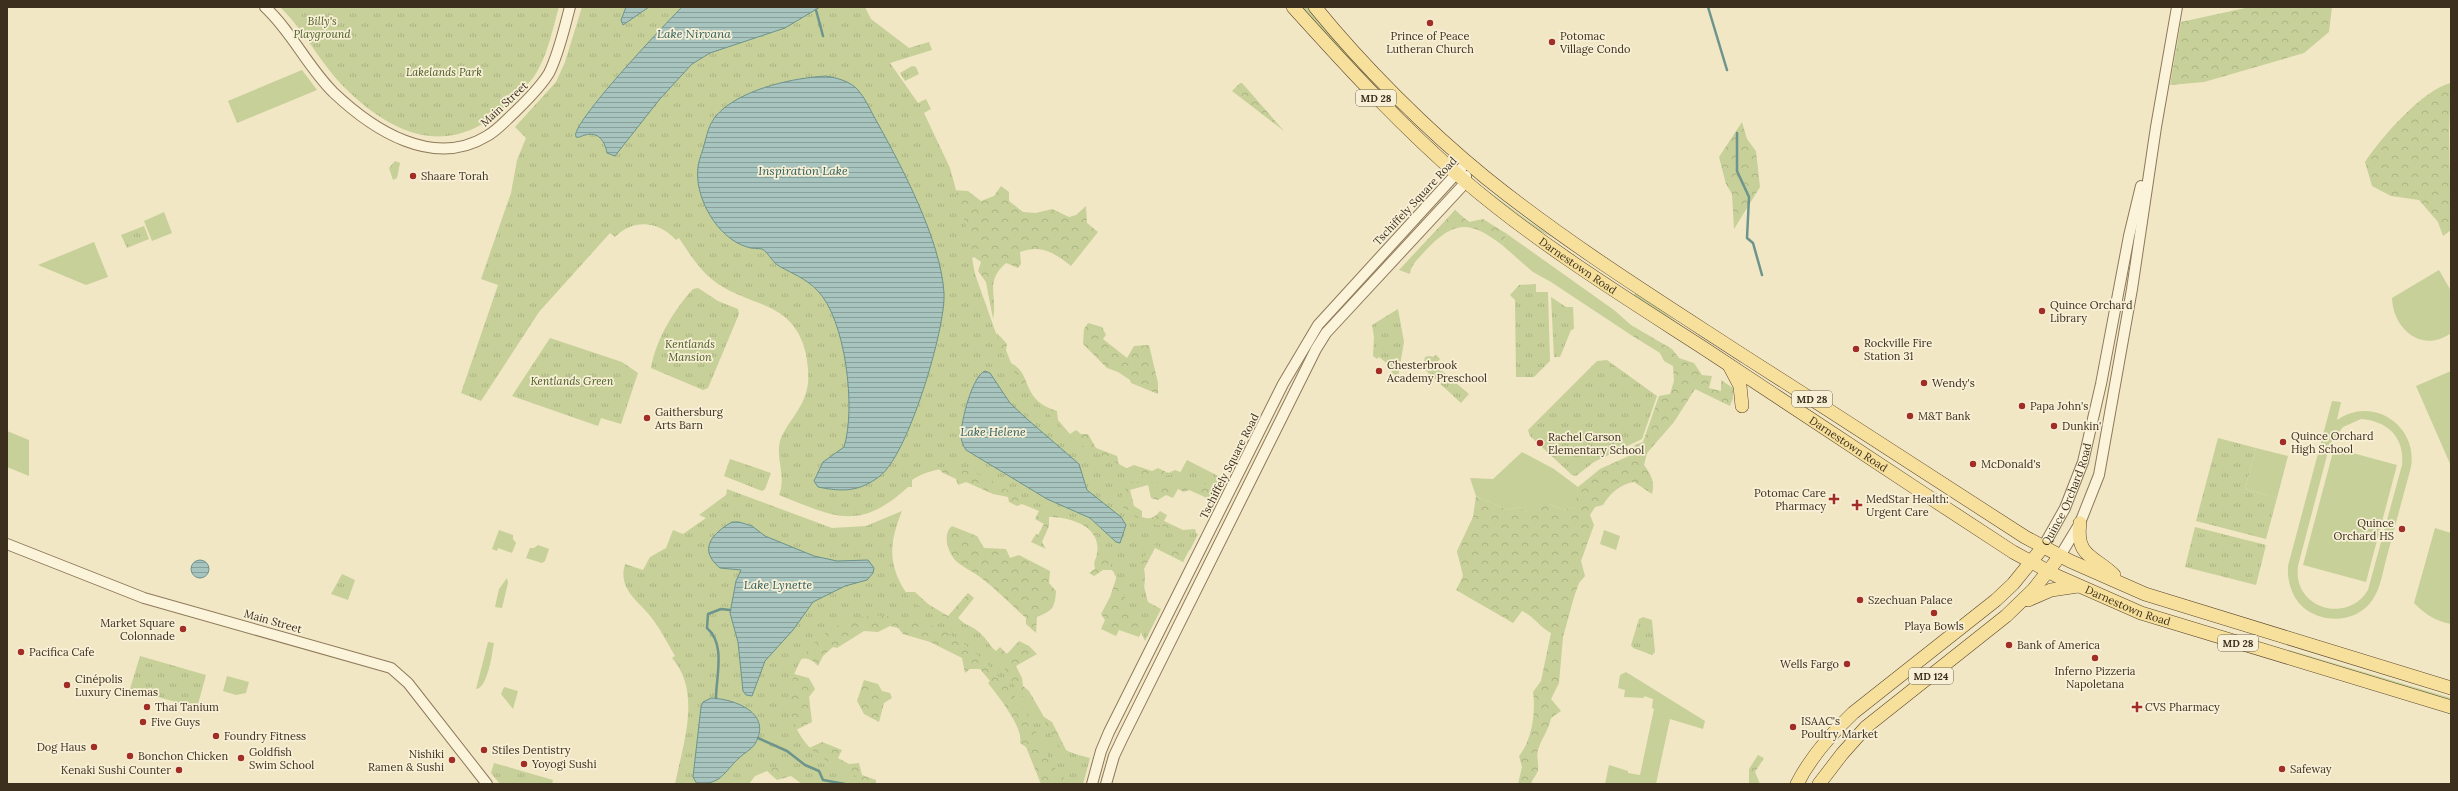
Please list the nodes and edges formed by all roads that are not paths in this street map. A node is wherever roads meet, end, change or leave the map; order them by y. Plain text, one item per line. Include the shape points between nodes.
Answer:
1 (265, 7) edge
2 (570, 7) edge
3 (1293, 7) edge
4 (1315, 7) edge
5 (2177, 7) edge
6 (2156, 127) junction
7 (1467, 162) junction
8 (1461, 178) junction
9 (1682, 316) junction
10 (1728, 364) junction
11 (1756, 383) junction
12 (1742, 406) dead end
13 (1847, 422) junction
14 (2080, 523) junction
15 (7, 544) edge
16 (2043, 547) junction
17 (2060, 556) junction
18 (2031, 563) junction
19 (2048, 572) junction
20 (2124, 585) junction
21 (2078, 586) junction
22 (2024, 601) junction
23 (1925, 655) junction
24 (1917, 686) junction
25 (2451, 688) edge
26 (2451, 707) edge
27 (487, 784) edge
28 (1092, 784) edge
29 (1106, 784) edge
30 (1797, 784) edge
31 (1819, 784) edge

1 - 2 street, Main Street via 284,27 327,85 350,107 376,126 406,141 442,149 466,145 488,136 540,86 552,66
3 - 8 main road, Darnestown Road / MD 28 via 1359,81
4 - 7 main road, Darnestown Road / MD 28 via 1395,94
5 - 6 street, Quince Orchard Road
6 - 14 street, Quince Orchard Road via 2132,289 2099,475
6 - 16 street, Quince Orchard Road via 2129,236 2101,384 2083,462 2065,508
7 - 8 street, Tschiffely Square Road
7 - 9 main road, Darnestown Road / MD 28 via 1560,234
8 - 10 main road, Darnestown Road / MD 28 via 1566,258
8 - 28 street, Tschiffely Square Road via 1334,306 1303,347 1109,732
8 - 29 street, Tschiffely Square Road via 1326,334 1316,349 1123,737 1114,756
9 - 11 main road via 1694,332 1745,366
9 - 13 main road, Darnestown Road / MD 28
10 - 11 main road, Darnestown Road / MD 28
10 - 12 main road via 1740,386
11 - 13 main road via 1768,384 1825,416
11 - 18 main road, Darnestown Road / MD 28
13 - 16 main road, Darnestown Road / MD 28
14 - 17 street, Quince Orchard Road
14 - 20 main road via 2079,532 2086,555 2111,572
15 - 27 street, Main Street via 144,598 391,668 408,683
16 - 17 main road, Darnestown Road / MD 28
16 - 18 main road, Quince Orchard Road / MD 124
17 - 19 main road, Quince Orchard Road / MD 124
17 - 20 main road, Darnestown Road / MD 28
18 - 19 main road, Darnestown Road / MD 28
18 - 23 main road, Quince Orchard Road / MD 124 via 1996,600
19 - 21 main road, Darnestown Road / MD 28
19 - 22 main road, Quince Orchard Road / MD 124
20 - 25 main road, Darnestown Road / MD 28 via 2213,616
21 - 22 main road via 2051,590 2033,600
21 - 26 main road, Darnestown Road / MD 28 via 2173,624
22 - 24 main road, Quince Orchard Road / MD 124
23 - 24 main road via 1925,664
23 - 30 main road, Quince Orchard Road / MD 124 via 1833,732 1812,758
24 - 31 main road, Quince Orchard Road / MD 124 via 1866,727

